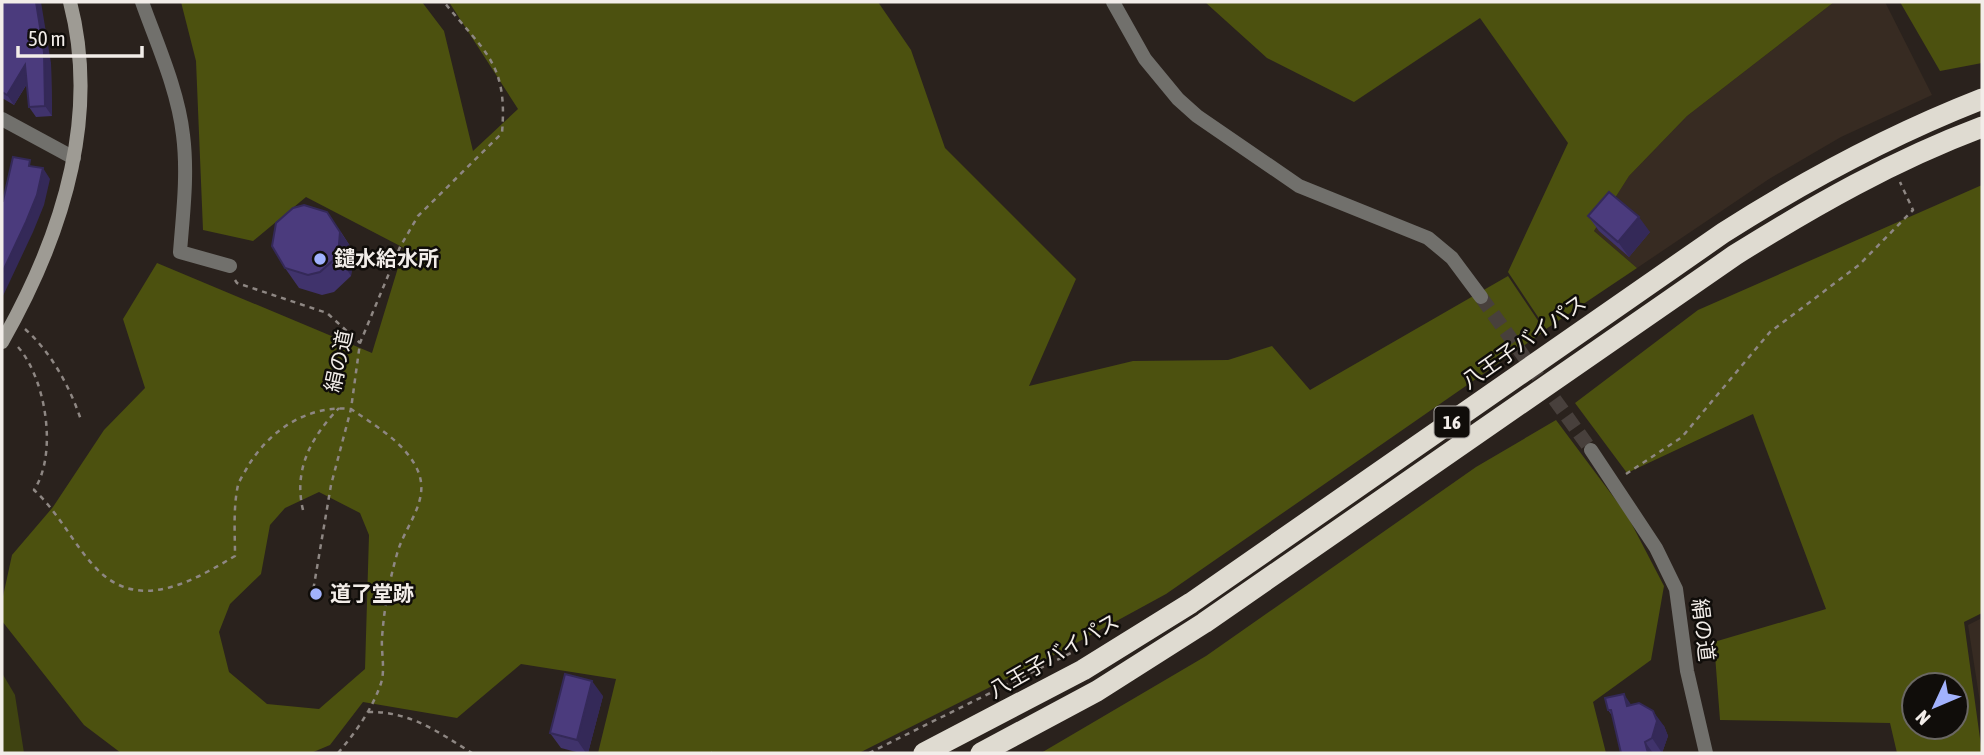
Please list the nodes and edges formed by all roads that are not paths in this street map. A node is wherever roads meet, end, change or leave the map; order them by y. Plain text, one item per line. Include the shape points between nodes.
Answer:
1 (70, 2) edge
2 (142, 2) edge
3 (1113, 2) edge
4 (1982, 99) edge
5 (2, 118) edge
6 (1982, 127) edge
7 (74, 158) junction
8 (230, 266) road end
9 (1480, 297) tunnel mouth
10 (4, 338) edge
11 (1591, 450) tunnel mouth
12 (960, 736) junction
13 (910, 753) edge
14 (924, 753) edge
15 (981, 753) edge
16 (1706, 753) edge

1 - 7 street via 79,57
2 - 8 street via 183,133 185,196 180,252
3 - 9 street via 1145,59 1197,116 1299,186 1429,238 1452,258
4 - 12 highway, 八王子バイパス / 16 via 1870,147 1792,189 1191,603 1083,670
5 - 7 street
6 - 15 highway, 16 via 1870,175 1746,248 1204,624 1097,691
7 - 10 street via 53,239
11 - 16 street, 絹の道 via 1656,548 1676,589 1687,671
12 - 13 highway, 16
12 - 14 highway, 八王子バイパス / 16

